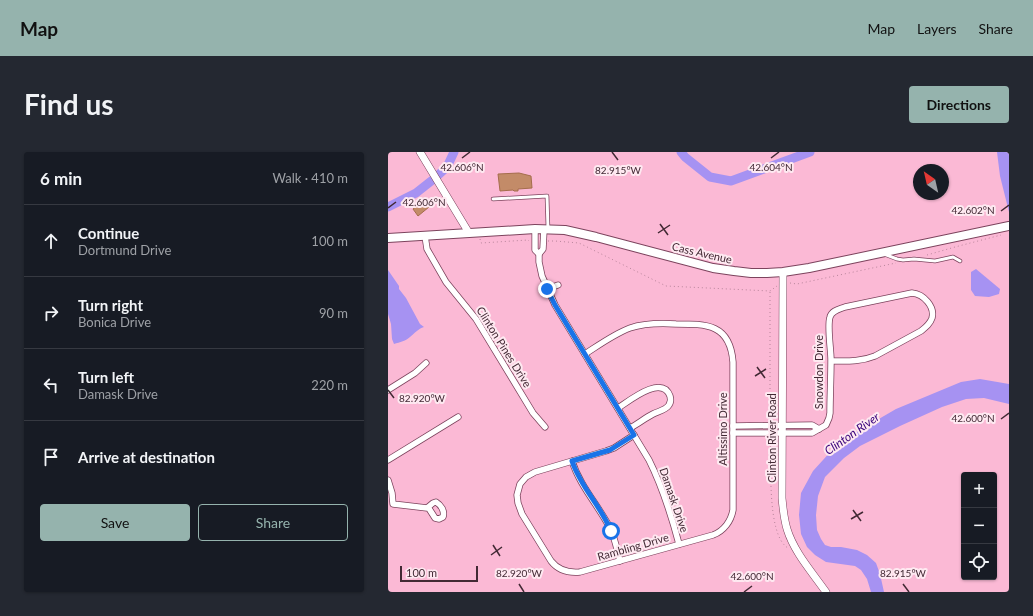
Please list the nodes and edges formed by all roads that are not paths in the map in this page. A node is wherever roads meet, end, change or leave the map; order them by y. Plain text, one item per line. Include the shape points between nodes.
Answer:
1 (420, 152) edge
2 (493, 199) dead end
3 (1009, 226) edge
4 (535, 229) junction
5 (546, 229) junction
6 (474, 233) junction
7 (425, 236) junction
8 (388, 238) edge
9 (881, 253) junction
10 (539, 254) junction
11 (960, 261) dead end
12 (783, 272) junction
13 (558, 285) dead end
14 (547, 289) junction
15 (585, 354) junction
16 (831, 361) junction
17 (426, 363) dead end
18 (388, 390) edge
19 (618, 408) junction
20 (458, 417) dead end
21 (733, 426) junction
22 (545, 427) dead end
23 (630, 428) junction
24 (783, 429) junction
25 (733, 433) junction
26 (634, 435) junction
27 (388, 460) edge
28 (572, 461) junction
29 (388, 480) edge
30 (428, 507) dead end
31 (727, 524) joint
32 (679, 544) junction
33 (620, 561) junction
34 (826, 592) edge

1 - 6 street via 439,185
2 - 5 lane via 547,196
3 - 9 main road, Cass Avenue via 999,232
4 - 5 main road, Cass Avenue
4 - 6 main road, Cass Avenue
4 - 10 street, Damask Drive via 535,250
5 - 10 street via 543,249
5 - 12 main road, Cass Avenue via 583,234 713,268 751,273
6 - 7 main road, Cass Avenue
7 - 8 main road, Cass Avenue
7 - 22 street, Clinton Pines Drive via 427,249 446,282 474,315 533,413
9 - 11 lane via 903,260 935,261 953,258
9 - 12 main road, Cass Avenue
10 - 14 street, Damask Drive via 540,268
12 - 24 street, Clinton River Road
13 - 14 street
14 - 15 street, Damask Drive
15 - 19 street, Damask Drive
15 - 21 street, Altissimo Drive via 625,330 648,324 702,324 715,328 723,334 729,344 732,357
16 - 16 street, Snowdon Drive via 829,323 833,312 845,307 912,294 923,297 930,306 933,313 931,320 921,331 867,359
16 - 24 street, Snowdon Drive via 829,418 826,425 812,433
17 - 18 street via 414,374
19 - 23 street, Damask Drive
19 - 23 street via 649,389 661,387 668,393 670,402 666,408
20 - 27 street
21 - 24 street via 770,426
21 - 25 street, Altissimo Drive
23 - 26 street, Damask Drive
24 - 25 street via 770,433
24 - 34 street, Clinton River Road via 782,498 785,521 796,549
25 - 31 street, Altissimo Drive via 733,510
26 - 28 street via 610,450
26 - 32 street, Damask Drive via 658,478
28 - 33 street via 580,480 610,529
28 - 33 street, Rambling Drive via 526,477 520,484 517,498 521,512 553,563 570,573
29 - 30 street via 392,504
31 - 32 street, Rambling Drive via 716,534
32 - 33 street, Rambling Drive

